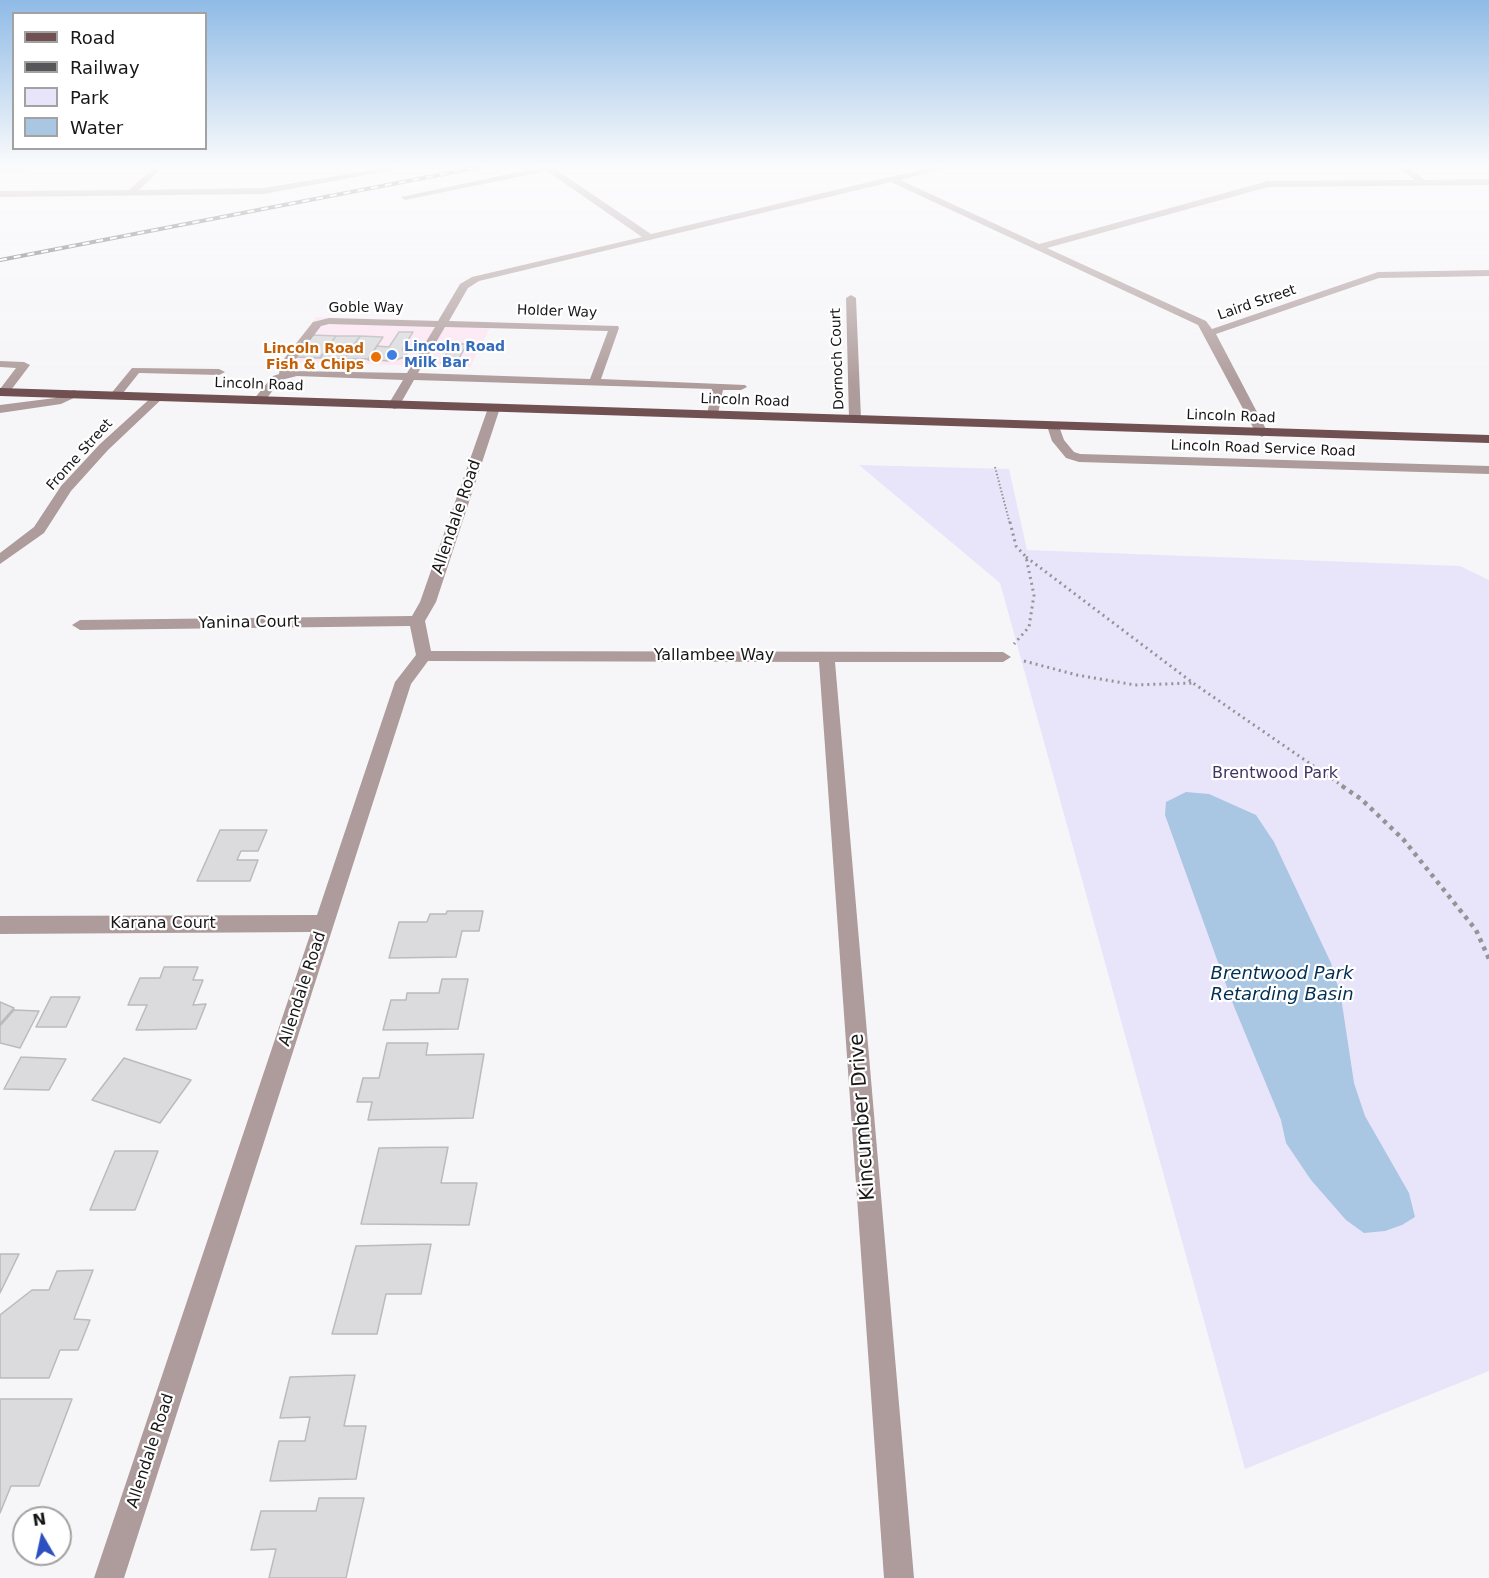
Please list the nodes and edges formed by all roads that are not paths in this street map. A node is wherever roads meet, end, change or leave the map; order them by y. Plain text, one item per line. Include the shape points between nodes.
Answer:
1 (638, 240) edge
2 (1017, 240) edge
3 (1070, 240) edge
4 (1037, 249) junction
5 (1489, 273) edge
6 (851, 298) dead end
7 (441, 323) junction
8 (1210, 333) junction
9 (0, 364) edge
10 (219, 372) dead end
11 (285, 374) junction
12 (411, 376) junction
13 (594, 382) junction
14 (718, 386) junction
15 (741, 387) dead end
16 (2, 392) edge
17 (74, 394) junction
18 (115, 396) junction
19 (158, 397) junction
20 (259, 400) junction
21 (394, 405) junction
22 (494, 408) junction
23 (0, 409) edge
24 (713, 415) junction
25 (855, 419) junction
26 (1053, 426) junction
27 (1262, 433) junction
28 (1489, 439) edge
29 (1489, 470) edge
30 (0, 560) edge
31 (417, 621) junction
32 (80, 626) dead end
33 (424, 656) junction
34 (827, 657) junction
35 (1003, 657) road end
36 (325, 923) junction
37 (0, 925) edge
38 (109, 1578) edge
39 (899, 1578) edge

1 - 7 street via 476,279 464,286
2 - 4 street
3 - 4 street
4 - 8 street via 1202,323
5 - 8 street, Laird Street via 1378,275
6 - 25 street, Dornoch Court
7 - 11 street, Goble Way via 317,324 286,364
7 - 12 street
7 - 13 street, Holder Way via 614,328
8 - 27 street
9 - 16 street via 24,365
10 - 18 street via 136,370
11 - 12 street
11 - 20 street
12 - 13 street
12 - 21 street
13 - 14 street
14 - 15 street
14 - 24 street
16 - 17 main road, Lincoln Road
17 - 18 main road, Lincoln Road
17 - 23 street via 46,403
18 - 19 main road, Lincoln Road
19 - 20 main road, Lincoln Road
19 - 30 street, Frome Street via 73,481 39,530
20 - 21 main road, Lincoln Road
21 - 22 main road, Lincoln Road
22 - 24 main road, Lincoln Road
22 - 31 street, Allendale Road via 428,602
24 - 25 main road, Lincoln Road
25 - 26 main road, Lincoln Road
26 - 27 main road, Lincoln Road
26 - 29 street, Lincoln Road Service Road via 1058,441 1078,458
27 - 28 main road, Lincoln Road
31 - 32 street, Yanina Court
31 - 33 street
33 - 34 street, Yallambee Way
33 - 36 street, Allendale Road via 403,682
34 - 35 street, Yallambee Way
34 - 39 street, Kincumber Drive
36 - 37 street, Karana Court
36 - 38 street, Allendale Road

